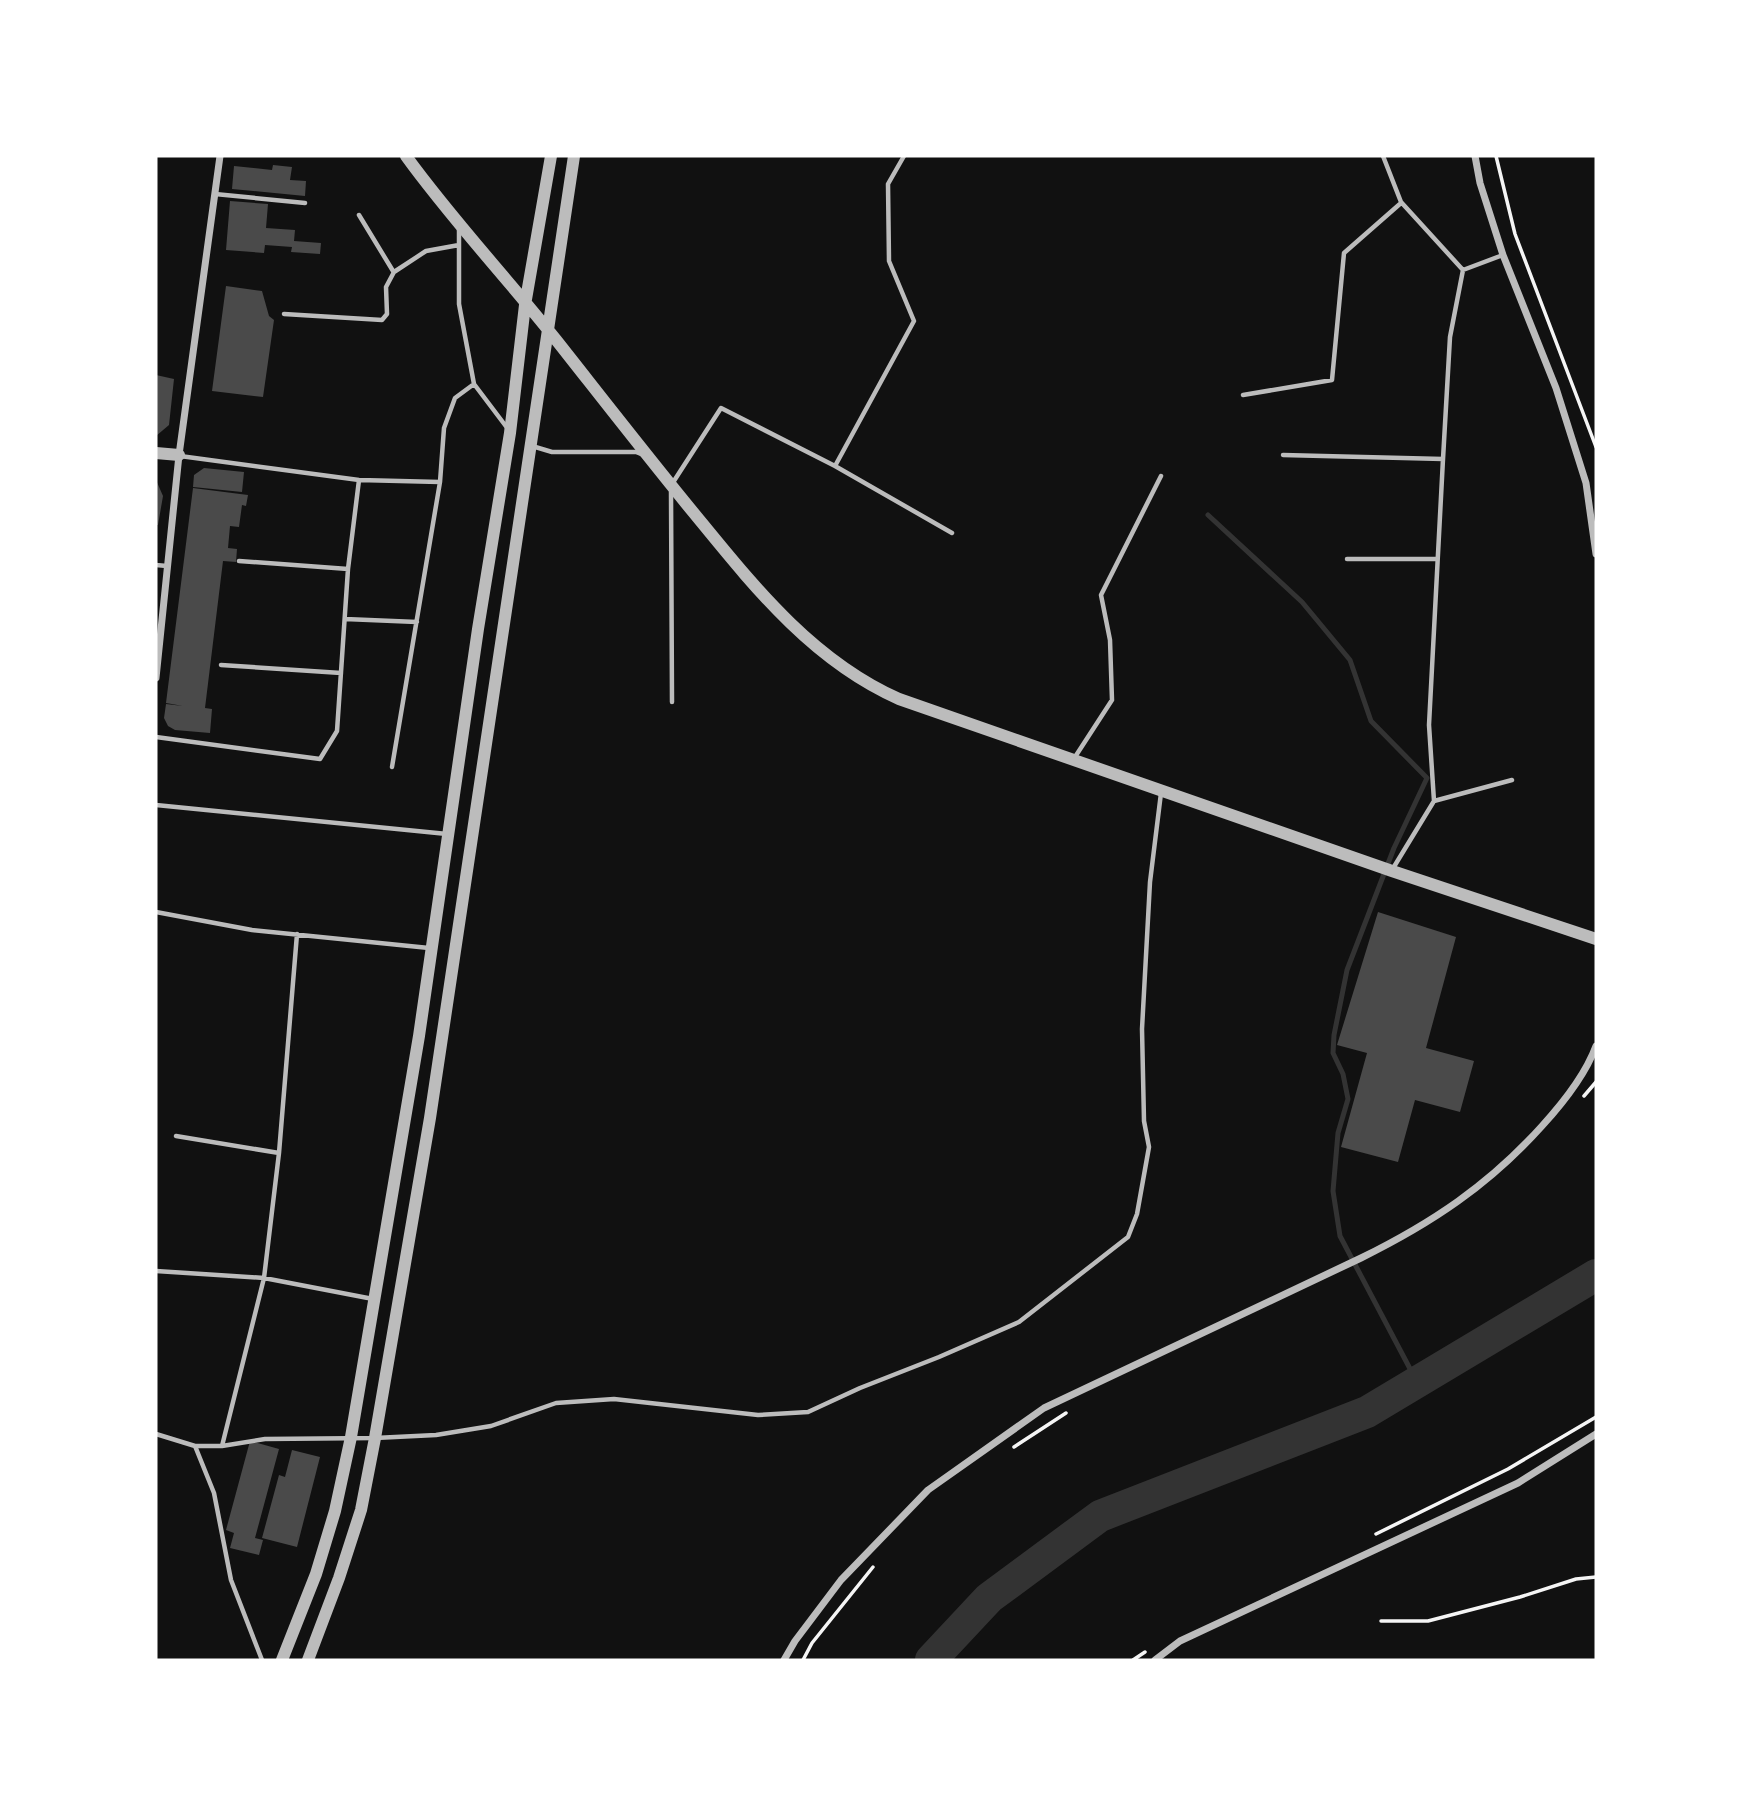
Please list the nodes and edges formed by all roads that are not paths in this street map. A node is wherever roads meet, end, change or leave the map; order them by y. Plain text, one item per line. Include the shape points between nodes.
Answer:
1 (220, 156) edge
2 (551, 156) edge
3 (574, 156) edge
4 (904, 156) edge
5 (1383, 156) edge
6 (1475, 156) edge
7 (410, 157) edge
8 (215, 194) junction
9 (1401, 202) junction
10 (305, 203) dead end
11 (359, 215) dead end
12 (459, 225) junction
13 (459, 245) junction
14 (1503, 255) junction
15 (1463, 270) junction
16 (394, 272) junction
17 (525, 305) junction
18 (284, 314) dead end
19 (549, 332) junction
20 (474, 384) junction
21 (1243, 395) dead end
22 (510, 433) junction
23 (531, 446) junction
24 (156, 453) edge
25 (179, 455) junction
26 (1283, 455) dead end
27 (648, 458) junction
28 (1443, 459) junction
29 (835, 466) junction
30 (1161, 476) dead end
31 (359, 481) junction
32 (440, 482) junction
33 (671, 485) junction
34 (952, 533) dead end
35 (1596, 554) edge
36 (1438, 558) junction
37 (1347, 559) dead end
38 (239, 561) dead end
39 (156, 565) edge
40 (167, 566) junction
41 (348, 569) junction
42 (345, 619) junction
43 (417, 622) junction
44 (221, 665) dead end
45 (341, 673) junction
46 (156, 678) edge
47 (672, 702) dead end
48 (156, 737) edge
49 (1074, 758) junction
50 (392, 767) dead end
51 (1512, 780) dead end
52 (1161, 790) junction
53 (1434, 801) junction
54 (156, 805) edge
55 (449, 835) junction
56 (1392, 871) junction
57 (156, 912) edge
58 (297, 934) junction
59 (1596, 939) edge
60 (430, 949) junction
61 (1596, 1046) edge
62 (176, 1136) dead end
63 (279, 1153) junction
64 (156, 1271) edge
65 (264, 1278) junction
66 (374, 1299) junction
67 (156, 1434) edge
68 (1596, 1434) edge
69 (351, 1437) junction
70 (375, 1438) junction
71 (195, 1446) junction
72 (222, 1446) junction
73 (262, 1660) edge
74 (282, 1660) edge
75 (308, 1660) edge
76 (784, 1660) edge
77 (1155, 1660) edge

1 - 8 street
2 - 17 street
3 - 19 street
4 - 29 lane via 888,184 889,261 914,321
5 - 9 lane
6 - 14 street
7 - 12 street
8 - 10 lane
8 - 25 street
9 - 15 lane
9 - 21 lane via 1344,253 1332,380
11 - 16 lane
12 - 13 lane
12 - 17 street
13 - 16 lane via 426,251
13 - 20 lane via 459,304
14 - 15 lane
14 - 35 street via 1556,388 1586,483
15 - 28 lane via 1450,337
16 - 18 lane via 386,287 387,314 382,320
17 - 19 street
17 - 22 street
19 - 23 street
19 - 27 street
20 - 22 lane
20 - 32 lane via 455,398 444,428
22 - 55 street
23 - 27 lane via 552,452 636,452
23 - 70 street via 430,1118
24 - 25 street
25 - 31 lane
25 - 40 street
26 - 28 lane
27 - 33 street
28 - 36 lane
29 - 33 lane via 721,408
29 - 34 lane
30 - 49 lane via 1101,595 1110,640 1112,700
31 - 32 lane
31 - 41 lane
32 - 43 lane
33 - 47 lane
33 - 49 street via 769,603 857,676 899,699
36 - 37 lane
36 - 53 lane via 1429,725
38 - 41 lane
39 - 40 lane
40 - 46 street
41 - 42 lane
42 - 43 lane
42 - 45 lane
43 - 50 lane
44 - 45 lane
45 - 48 lane via 337,731 320,760
49 - 52 street
51 - 53 lane
52 - 56 street
52 - 70 lane via 1150,882 1142,1029 1149,1147 1137,1214 1128,1237 1019,1322 808,1412 758,1415 614,1399 556,1403 491,1426 436,1435
53 - 56 lane
54 - 55 lane
55 - 60 street
56 - 59 street
57 - 58 lane
58 - 60 lane
58 - 63 lane
60 - 66 street
61 - 76 street via 1559,1107 1516,1155 1449,1209 1361,1258 1044,1408 928,1490 841,1580
62 - 63 lane
63 - 65 lane
64 - 65 lane
65 - 66 lane
65 - 72 lane
66 - 69 street
67 - 71 lane
68 - 77 street via 1518,1483 1180,1641
69 - 70 lane
69 - 72 lane via 265,1439
69 - 74 street via 316,1574
70 - 75 street via 361,1510
71 - 72 lane
71 - 73 lane via 214,1493 231,1580

